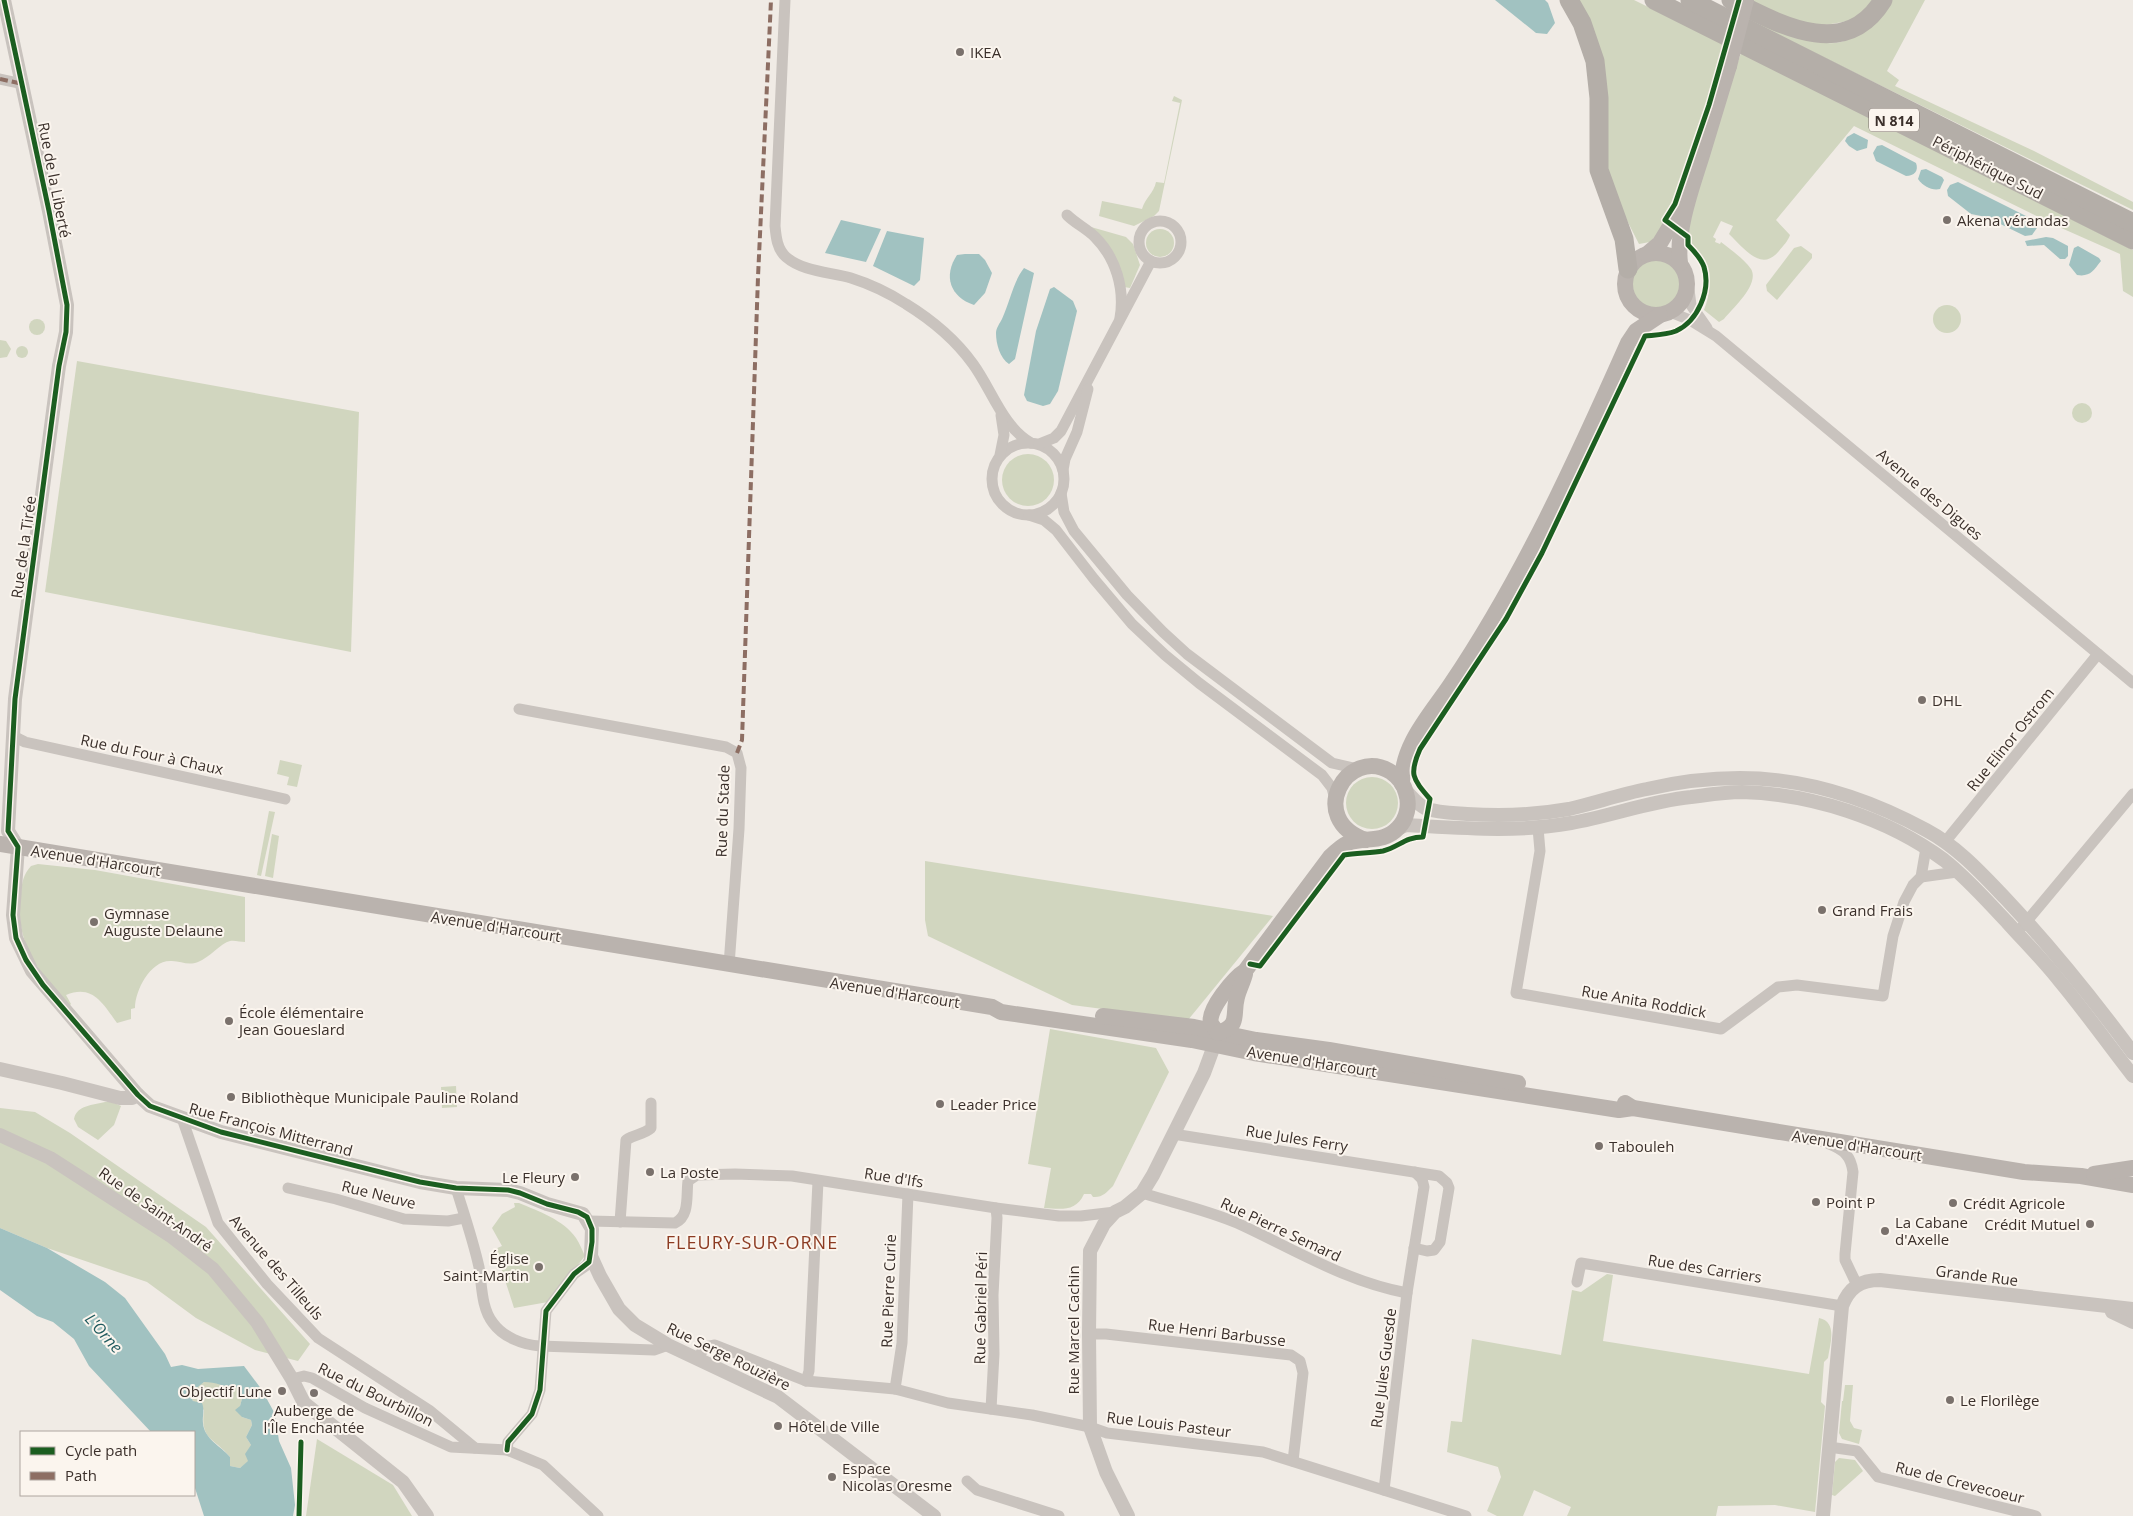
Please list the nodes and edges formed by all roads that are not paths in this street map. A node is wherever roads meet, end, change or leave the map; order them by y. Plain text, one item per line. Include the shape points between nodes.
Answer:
1 (4, 0) edge
2 (785, 0) edge
3 (1569, 0) edge
4 (1654, 0) edge
5 (1690, 0) edge
6 (1731, 0) edge
7 (1746, 0) edge
8 (1883, 0) edge
9 (0, 79) edge
10 (23, 84) junction
11 (1692, 190) junction
12 (1067, 216) dead end
13 (2133, 223) edge
14 (2133, 240) edge
15 (1647, 254) junction
16 (1151, 261) dead end
17 (1680, 264) junction
18 (1628, 269) junction
19 (1688, 282) junction
20 (1629, 299) junction
21 (1665, 314) junction
22 (1118, 326) junction
23 (1708, 330) junction
24 (1628, 343) junction
25 (59, 366) joint
26 (1091, 377) junction
27 (1000, 408) junction
28 (1035, 444) junction
29 (1000, 456) junction
30 (1063, 470) junction
31 (1061, 493) junction
32 (1029, 515) junction
33 (2098, 654) junction
34 (2133, 683) edge
35 (519, 709) dead end
36 (13, 736) junction
37 (1412, 742) junction
38 (1365, 768) junction
39 (1404, 788) junction
40 (2133, 794) edge
41 (285, 799) dead end
42 (1335, 799) junction
43 (1340, 822) junction
44 (1399, 828) junction
45 (1538, 828) junction
46 (1366, 840) junction
47 (1945, 842) junction
48 (0, 844) edge
49 (18, 848) junction
50 (1926, 848) junction
51 (1330, 857) junction
52 (1957, 872) junction
53 (1921, 877) junction
54 (1985, 899) junction
55 (2027, 921) junction
56 (729, 965) junction
57 (1216, 1039) junction
58 (2133, 1053) edge
59 (0, 1069) edge
60 (2133, 1076) edge
61 (138, 1095) junction
62 (651, 1103) dead end
63 (1633, 1108) junction
64 (182, 1118) junction
65 (1174, 1134) junction
66 (0, 1135) edge
67 (1811, 1137) junction
68 (2133, 1168) edge
69 (1415, 1172) junction
70 (2082, 1176) junction
71 (818, 1180) junction
72 (2133, 1185) edge
73 (288, 1188) dead end
74 (456, 1188) junction
75 (1142, 1193) junction
76 (908, 1194) junction
77 (996, 1208) junction
78 (1115, 1212) junction
79 (464, 1218) junction
80 (589, 1221) junction
81 (620, 1222) junction
82 (1414, 1248) junction
83 (591, 1256) junction
84 (1577, 1282) dead end
85 (1857, 1285) junction
86 (1407, 1293) junction
87 (1842, 1306) junction
88 (2094, 1306) junction
89 (2133, 1310) edge
90 (2133, 1322) edge
91 (1088, 1334) junction
92 (668, 1345) junction
93 (543, 1346) junction
94 (697, 1359) junction
95 (292, 1379) junction
96 (806, 1381) junction
97 (895, 1389) junction
98 (991, 1409) junction
99 (1090, 1428) junction
100 (1829, 1447) junction
101 (475, 1448) junction
102 (507, 1450) junction
103 (1293, 1461) junction
104 (967, 1481) dead end
105 (1384, 1490) junction
106 (427, 1516) edge
107 (598, 1516) edge
108 (934, 1516) edge
109 (1059, 1516) edge
110 (1128, 1516) edge
111 (1466, 1516) edge
112 (1823, 1516) edge
113 (2036, 1516) edge

1 - 10 street, Rue de la Liberté
2 - 27 street via 775,226 782,253 802,266 864,283 896,298 930,320 964,352
3 - 18 highway via 1582,23 1595,61 1599,98 1599,170 1624,239
4 - 14 highway, Périphérique Sud / N 814
5 - 13 highway, Périphérique Sud / N 814
6 - 8 highway via 1791,28 1826,34 1857,26
7 - 11 main road, bridge
9 - 10 street
10 - 25 street, Rue de la Liberté via 67,306
11 - 15 main road via 1660,243
11 - 17 main road via 1682,232
12 - 22 street via 1095,237 1112,263 1121,297
15 - 17 main road via 1663,253
15 - 18 main road via 1635,260
16 - 22 street
17 - 19 main road
18 - 20 main road via 1625,288
19 - 21 main road via 1683,300
19 - 23 street via 1691,305
20 - 21 main road via 1642,312
20 - 24 main road
21 - 23 street
21 - 24 main road via 1636,331
22 - 26 street
23 - 33 street, Avenue des Digues
24 - 37 main road via 1584,443 1525,562 1465,663
25 - 36 street, Rue de la Tirée via 14,700
26 - 28 street via 1058,434 1050,441
26 - 30 street
27 - 28 street via 1015,430
27 - 29 street via 1004,434
28 - 29 street via 1010,447
28 - 30 street via 1045,447 1056,457
29 - 32 street via 991,476 995,496 1011,512
30 - 31 street
31 - 32 street via 1053,506
31 - 38 street via 1064,512 1074,531 1127,595 1186,654 1332,763
32 - 42 street via 1044,520 1056,530 1132,624 1165,655 1322,774
33 - 34 street, Avenue des Digues
33 - 47 street, Rue Elinor Ostrom
35 - 56 street, Rue du Stade via 726,747 737,753 741,768 739,829
36 - 41 street, Rue du Four à Chaux via 22,741
36 - 49 street, Rue de la Tirée via 8,831
37 - 38 main road via 1387,764
37 - 39 main road via 1403,763
38 - 39 main road via 1387,770
38 - 42 main road via 1342,782
39 - 44 main road via 1407,811
39 - 47 street via 1423,806 1441,812 1476,815 1567,809 1687,782 1774,779 1843,794 1927,830
40 - 55 street
42 - 43 main road
43 - 46 main road via 1347,831
43 - 51 main road
44 - 45 street via 1406,825 1494,830
44 - 46 main road via 1382,838
45 - 50 street via 1666,800 1740,792 1790,797 1839,809 1872,821
45 - 53 street, Rue Anita Roddick via 1540,852 1516,993 1721,1029 1778,987 1797,985 1883,996 1893,936 1904,902
46 - 51 main road via 1344,845
47 - 55 street via 1981,872
48 - 49 main road, Avenue d'Harcourt
49 - 56 main road, Avenue d'Harcourt
49 - 61 street, Rue François Mitterrand via 13,915 16,938 26,960 43,985
50 - 52 street
50 - 53 street, Rue Anita Roddick
51 - 57 main road via 1245,971 1236,999 1233,1024
52 - 53 street
52 - 54 street
54 - 55 street via 1998,905 2021,928
54 - 60 street via 2058,978
55 - 58 street via 2085,989
56 - 57 main road, Avenue d'Harcourt via 992,1007 1001,1005 1194,1027
57 - 63 main road, Avenue d'Harcourt via 1329,1050 1621,1101
57 - 63 main road, Avenue d'Harcourt via 1254,1053 1609,1109
57 - 65 street, Rue Marcel Cachin
59 - 61 street via 120,1098
61 - 64 street, Rue François Mitterrand via 150,1106
62 - 81 street via 651,1128 626,1140
63 - 67 main road, Avenue d'Harcourt
64 - 74 street, Rue François Mitterrand via 221,1132 420,1182
64 - 101 street, Avenue des Tilleuls via 218,1223 267,1284 318,1338 429,1410
65 - 69 street, Rue Jules Ferry
65 - 75 street, Rue Marcel Cachin
66 - 95 street, Rue de Saint-André via 50,1158 171,1236 213,1269 257,1322
67 - 70 main road, Avenue d'Harcourt via 2024,1172
67 - 85 street via 1849,1156 1853,1172 1845,1254
68 - 70 main road, Avenue d'Harcourt
69 - 82 street, Rue Jules Guesde via 1424,1187
69 - 82 street via 1439,1176 1449,1188 1440,1242 1427,1251
70 - 72 main road, Avenue d'Harcourt
71 - 76 street, Rue d'Ifs
71 - 81 street, Rue d'Ifs via 735,1174 697,1176 688,1181 686,1214 682,1220 675,1223
71 - 96 street via 810,1361
73 - 79 street, Rue Neuve via 404,1219 448,1221
74 - 79 street
74 - 80 street, Rue François Mitterrand via 520,1192 583,1214
75 - 78 street, Rue Marcel Cachin
75 - 86 street, Rue Pierre Semard via 1209,1212 1262,1234 1336,1272
76 - 77 street, Rue d'Ifs
76 - 97 street, Rue Pierre Curie via 902,1343
77 - 78 street, Rue d'Ifs via 1059,1216
77 - 98 street, Rue Gabriel Péri
78 - 91 street, Rue Marcel Cachin via 1102,1227 1090,1251
79 - 93 street via 479,1266 484,1304 492,1323 513,1339
80 - 81 street
80 - 83 street via 592,1229
82 - 86 street, Rue Jules Guesde
83 - 92 street, Rue Serge Rouzière via 607,1290 623,1313 641,1329
83 - 93 street via 587,1265 574,1274 546,1311
84 - 87 street, Rue des Carriers via 1581,1264
85 - 87 street
85 - 88 street, Grande Rue via 1880,1280
86 - 105 street, Rue Jules Guesde
87 - 100 street
88 - 89 street, Grande Rue
88 - 90 street, Grande Rue
91 - 99 street, Rue Marcel Cachin
91 - 103 street, Rue Henri Barbusse via 1291,1355 1300,1361 1303,1373
92 - 93 street via 659,1350
92 - 94 street, Rue Serge Rouzière
93 - 102 street via 540,1390 532,1414 508,1442
94 - 96 street, Rue Louis Pasteur via 705,1347 715,1345
94 - 108 street, Rue Serge Rouzière via 778,1397
95 - 101 street, Rue du Bourbillon via 312,1378 365,1408 451,1447
95 - 106 street, Rue de Saint-André via 304,1403 403,1482
96 - 97 street, Rue Louis Pasteur
97 - 98 street, Rue Louis Pasteur via 948,1403
98 - 99 street, Rue Louis Pasteur
99 - 103 street, Rue Louis Pasteur via 1109,1434 1263,1452
99 - 110 street, Rue Marcel Cachin via 1106,1472
100 - 112 street
100 - 113 street, Rue de Crevecoeur via 1857,1451 1878,1477
101 - 102 street, Rue du Bourbillon
102 - 107 street, Rue du Bourbillon via 543,1465
103 - 105 street, Rue Louis Pasteur
104 - 109 street via 977,1490
105 - 111 street, Rue Louis Pasteur

